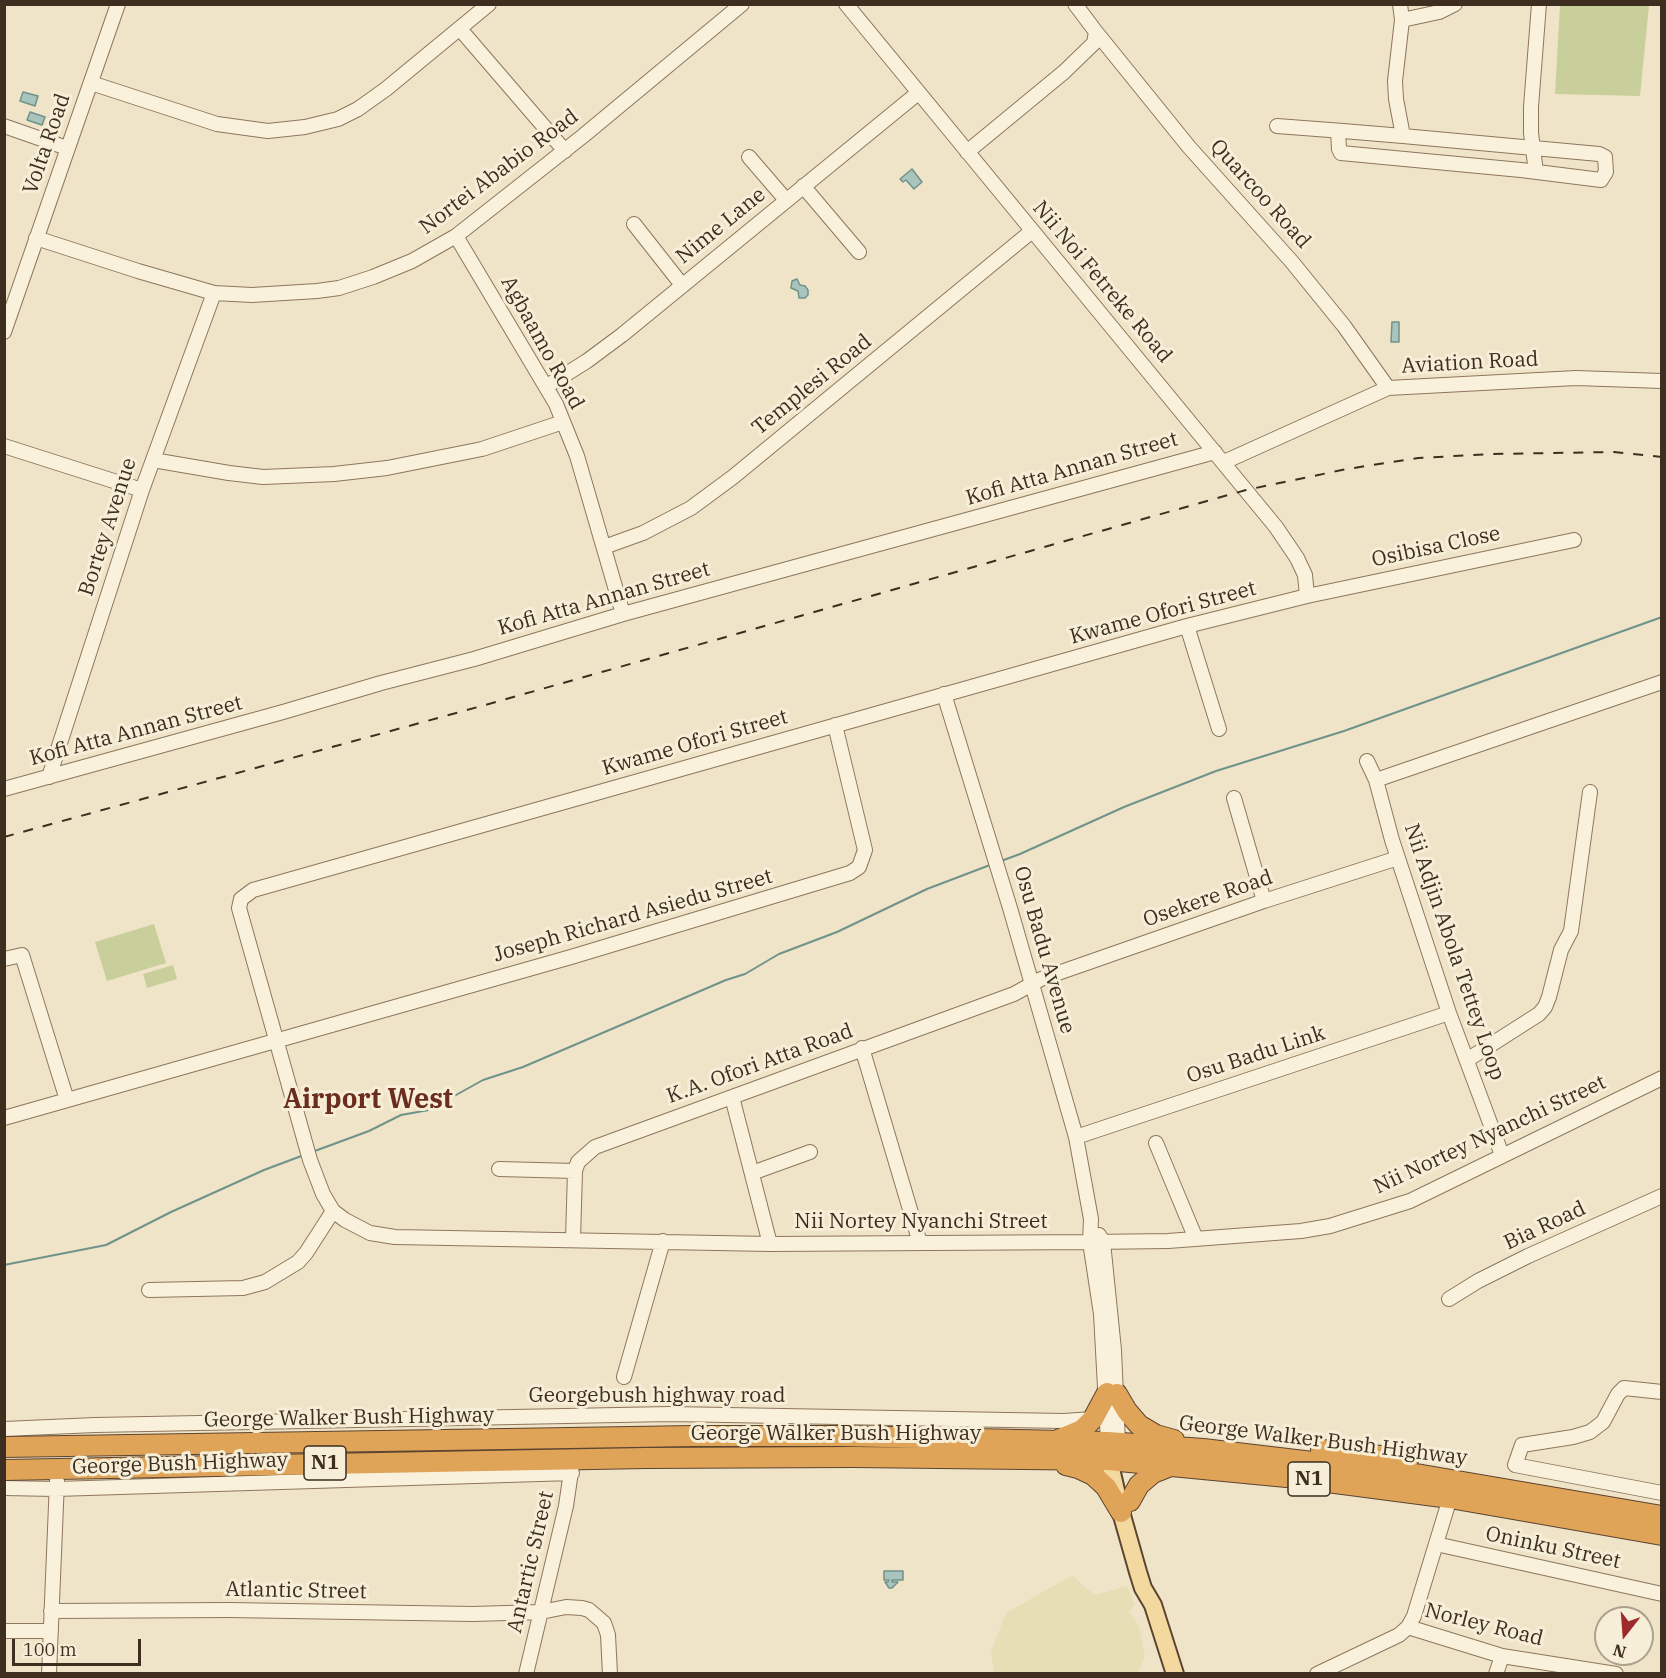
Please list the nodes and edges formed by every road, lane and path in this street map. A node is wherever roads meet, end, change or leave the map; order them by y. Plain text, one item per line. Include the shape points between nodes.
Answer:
1 (118, 4) edge
2 (489, 4) edge
3 (742, 4) edge
4 (846, 4) edge
5 (1075, 4) edge
6 (1400, 4) edge
7 (1455, 4) edge
8 (1539, 4) edge
9 (1402, 20) junction
10 (460, 29) junction
11 (1096, 32) junction
12 (91, 82) junction
13 (918, 93) junction
14 (4, 126) edge
15 (1277, 126) dead end
16 (1338, 131) junction
17 (1403, 136) junction
18 (1533, 147) junction
19 (67, 148) junction
20 (565, 151) junction
21 (967, 152) junction
22 (749, 157) dead end
23 (1536, 172) junction
24 (803, 186) junction
25 (786, 200) junction
26 (634, 224) dead end
27 (1032, 231) junction
28 (456, 236) junction
29 (36, 238) junction
30 (859, 252) dead end
31 (682, 285) junction
32 (214, 293) junction
33 (5, 327) edge
34 (1662, 381) edge
35 (547, 386) junction
36 (1388, 388) junction
37 (563, 422) junction
38 (4, 446) edge
39 (1220, 457) junction
40 (153, 460) junction
41 (142, 489) junction
42 (1574, 540) dead end
43 (604, 547) junction
44 (1307, 596) junction
45 (623, 614) junction
46 (1187, 626) junction
47 (1662, 682) edge
48 (944, 694) junction
49 (835, 726) junction
50 (1219, 729) dead end
51 (1367, 761) dead end
52 (49, 777) junction
53 (1376, 780) junction
54 (4, 789) edge
55 (1590, 792) dead end
56 (1233, 798) dead end
57 (1398, 858) junction
58 (1264, 901) junction
59 (4, 959) edge
60 (1032, 984) junction
61 (1449, 1013) junction
62 (276, 1042) junction
63 (862, 1048) junction
64 (1467, 1060) junction
65 (1662, 1078) edge
66 (732, 1097) junction
67 (67, 1100) junction
68 (4, 1118) edge
69 (1076, 1137) junction
70 (1156, 1143) dead end
71 (810, 1152) dead end
72 (1502, 1155) junction
73 (500, 1169) dead end
74 (575, 1171) junction
75 (752, 1173) junction
76 (1662, 1196) edge
77 (333, 1211) junction
78 (573, 1239) junction
79 (1196, 1239) junction
80 (663, 1241) junction
81 (1096, 1242) junction
82 (920, 1243) junction
83 (770, 1244) junction
84 (149, 1290) dead end
85 (1449, 1299) dead end
86 (624, 1377) dead end
87 (1662, 1392) edge
88 (1112, 1394) junction
89 (1094, 1419) junction
90 (4, 1429) edge
91 (1055, 1441) junction
92 (4, 1447) edge
93 (1203, 1449) junction
94 (1114, 1452) junction
95 (1040, 1459) junction
96 (572, 1466) junction
97 (1168, 1467) junction
98 (4, 1470) edge
99 (57, 1479) junction
100 (4, 1488) edge
101 (1662, 1493) edge
102 (1450, 1498) junction
103 (1125, 1507) junction
104 (1662, 1516) edge
105 (1662, 1535) edge
106 (1436, 1544) junction
107 (1662, 1593) edge
108 (51, 1611) junction
109 (541, 1612) junction
110 (1408, 1627) junction
111 (4, 1631) edge
112 (51, 1631) junction
113 (1502, 1656) junction
114 (49, 1674) edge
115 (525, 1674) edge
116 (610, 1674) edge
117 (1175, 1674) edge
118 (1317, 1674) edge
119 (1496, 1674) edge
120 (1616, 1674) edge

1 - 12 street, Volta Road
2 - 10 street
3 - 20 street, Nortei Ababio Road
4 - 13 street, Nii Noi Fetreke Road
5 - 11 street, Quarcoo Road
6 - 9 street
7 - 9 street via 1439,12
8 - 18 street via 1531,107
9 - 17 street via 1395,81
10 - 12 street via 358,109 338,119 305,127 268,131 217,124
10 - 20 street
11 - 21 street via 1087,52
11 - 36 street, Quarcoo Road via 1189,147 1292,261
12 - 19 street, Volta Road
13 - 21 street, Nii Noi Fetreke Road
13 - 24 street, Nime Lane
14 - 19 street
15 - 16 street
16 - 17 street
16 - 23 street via 1341,153
17 - 18 street
18 - 23 street
18 - 23 street via 1599,154 1607,164 1601,180
19 - 29 street, Volta Road
20 - 28 street, Nortei Ababio Road
21 - 27 street, Nii Noi Fetreke Road
22 - 25 street
24 - 25 street, Nime Lane
24 - 30 street
25 - 31 street, Nime Lane
26 - 31 street
27 - 39 street, Nii Noi Fetreke Road
27 - 43 street, Templesi Road via 733,477 691,508 643,533
28 - 32 street, Nortei Ababio Road via 412,261 339,288 260,295
28 - 35 street, Agbaamo Road
29 - 32 street, Nortei Ababio Road
29 - 33 street, Volta Road
31 - 35 street, Nime Lane via 608,345
32 - 40 street, Bortey Avenue
34 - 36 street, Aviation Road via 1576,378
35 - 37 street, Agbaamo Road
36 - 39 street, Aviation Road
37 - 40 street via 482,449 334,474 263,477
37 - 43 street, Agbaamo Road
38 - 41 street
39 - 44 street, Nii Noi Fetreke Road via 1297,558 1305,575
39 - 45 street, Kofi Atta Annan Street
40 - 41 street, Bortey Avenue
41 - 52 street, Bortey Avenue
42 - 44 street, Osibisa Close
43 - 45 street, Agbaamo Road
44 - 46 street, Kwame Ofori Street
45 - 52 street, Kofi Atta Annan Street
46 - 48 street, Kwame Ofori Street
46 - 50 street
47 - 53 street
48 - 49 street, Kwame Ofori Street
48 - 60 street, Osu Badu Avenue
49 - 62 street, Joseph Richard Asiedu Street via 865,850 860,867 850,873
49 - 62 street, Kwame Ofori Street via 248,892 239,908
51 - 53 street, Nii Adjin Abola Tettey Loop
52 - 54 street, Kofi Atta Annan Street
53 - 57 street, Nii Adjin Abola Tettey Loop
55 - 64 street via 1571,931 1561,950 1545,1007
56 - 58 street
57 - 58 street, Osekere Road
57 - 61 street, Nii Adjin Abola Tettey Loop
58 - 60 street, Osekere Road
59 - 67 street via 22,956
60 - 63 street, K.A. Ofori Atta Road via 1014,994
60 - 69 street, Osu Badu Avenue
61 - 64 street, Nii Adjin Abola Tettey Loop
61 - 69 street, Osu Badu Link
62 - 67 street, Joseph Richard Asiedu Street
62 - 77 street via 310,1160
63 - 66 street, K.A. Ofori Atta Road
63 - 82 street
64 - 72 street, Nii Adjin Abola Tettey Loop
65 - 72 street, Nii Nortey Nyanchi Street
66 - 74 street, K.A. Ofori Atta Road via 595,1147 578,1162
66 - 75 street
67 - 68 street, Joseph Richard Asiedu Street
69 - 81 street, Osu Badu Avenue
70 - 79 street
71 - 75 street
72 - 79 street, Nii Nortey Nyanchi Street via 1410,1201 1330,1226
73 - 74 street
74 - 78 street
75 - 83 street
76 - 85 street, Bia Road via 1528,1256
77 - 78 street, Nii Nortey Nyanchi Street via 363,1230 395,1237
77 - 84 street via 298,1262 265,1282 243,1288
78 - 80 street, Nii Nortey Nyanchi Street
79 - 81 street, Nii Nortey Nyanchi Street
80 - 83 street, Nii Nortey Nyanchi Street
80 - 86 street
81 - 82 street, Nii Nortey Nyanchi Street
81 - 88 street, Osu Badu Avenue via 1114,1350
82 - 83 street, Nii Nortey Nyanchi Street
87 - 101 street via 1624,1388 1603,1422 1590,1432 1522,1445 1515,1465
88 - 89 highway
88 - 93 highway via 1139,1425 1156,1435
88 - 94 street, Osu Badu Avenue
89 - 90 street, Georgebush highway road via 670,1414
89 - 91 highway via 1082,1430
91 - 92 highway, George Walker Bush Highway / N1 via 694,1436
91 - 94 highway, George Walker Bush Highway / N1
93 - 94 highway, George Walker Bush Highway / N1
93 - 104 highway, George Walker Bush Highway / N1 via 1241,1453 1299,1448 1366,1454 1451,1468 1505,1488
94 - 95 highway, George Walker Bush Highway / N1
94 - 97 highway, George Walker Bush Highway / N1
94 - 103 main road
95 - 96 highway, George Walker Bush Highway / N1 via 990,1458 918,1469 792,1467 738,1458
95 - 103 highway via 1093,1475
96 - 99 highway, George Walker Bush Highway / N1
96 - 109 street, Antartic Street
97 - 102 highway, George Walker Bush Highway / N1 via 1298,1478
97 - 103 highway via 1139,1485
98 - 99 highway, George Walker Bush Highway / N1
99 - 100 street, George Bush Highway
99 - 108 street
102 - 105 highway, George Walker Bush Highway / N1
102 - 106 street
103 - 117 main road via 1143,1588
106 - 107 street, Oninku Street
106 - 110 street
108 - 109 street, Atlantic Street
108 - 112 street
109 - 115 street, Antartic Street
109 - 116 street, Atlantic Street via 566,1607 590,1610 604,1623 608,1635
110 - 113 street, Norley Road
110 - 118 street, Norley Road
111 - 112 street
112 - 114 street
113 - 119 street
113 - 120 street, Norley Road

